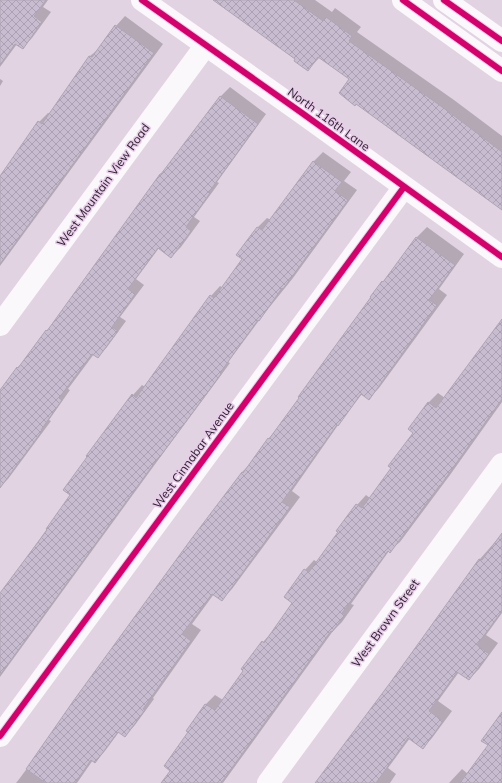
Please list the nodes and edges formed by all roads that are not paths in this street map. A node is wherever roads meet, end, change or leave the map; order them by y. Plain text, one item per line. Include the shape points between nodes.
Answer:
1 (142, 0) edge
2 (403, 0) edge
3 (444, 0) edge
4 (502, 41) edge
5 (206, 45) junction
6 (502, 71) edge
7 (404, 187) junction
8 (502, 257) edge
9 (0, 325) edge
10 (502, 464) edge
11 (0, 736) edge
12 (268, 783) edge

1 - 5 street, North 116th Lane
2 - 6 street
3 - 4 street
5 - 7 street, North 116th Lane
5 - 9 street, West Mountain View Road
7 - 8 street, North 116th Lane
7 - 11 street, West Cinnabar Avenue
10 - 12 street, West Brown Street

